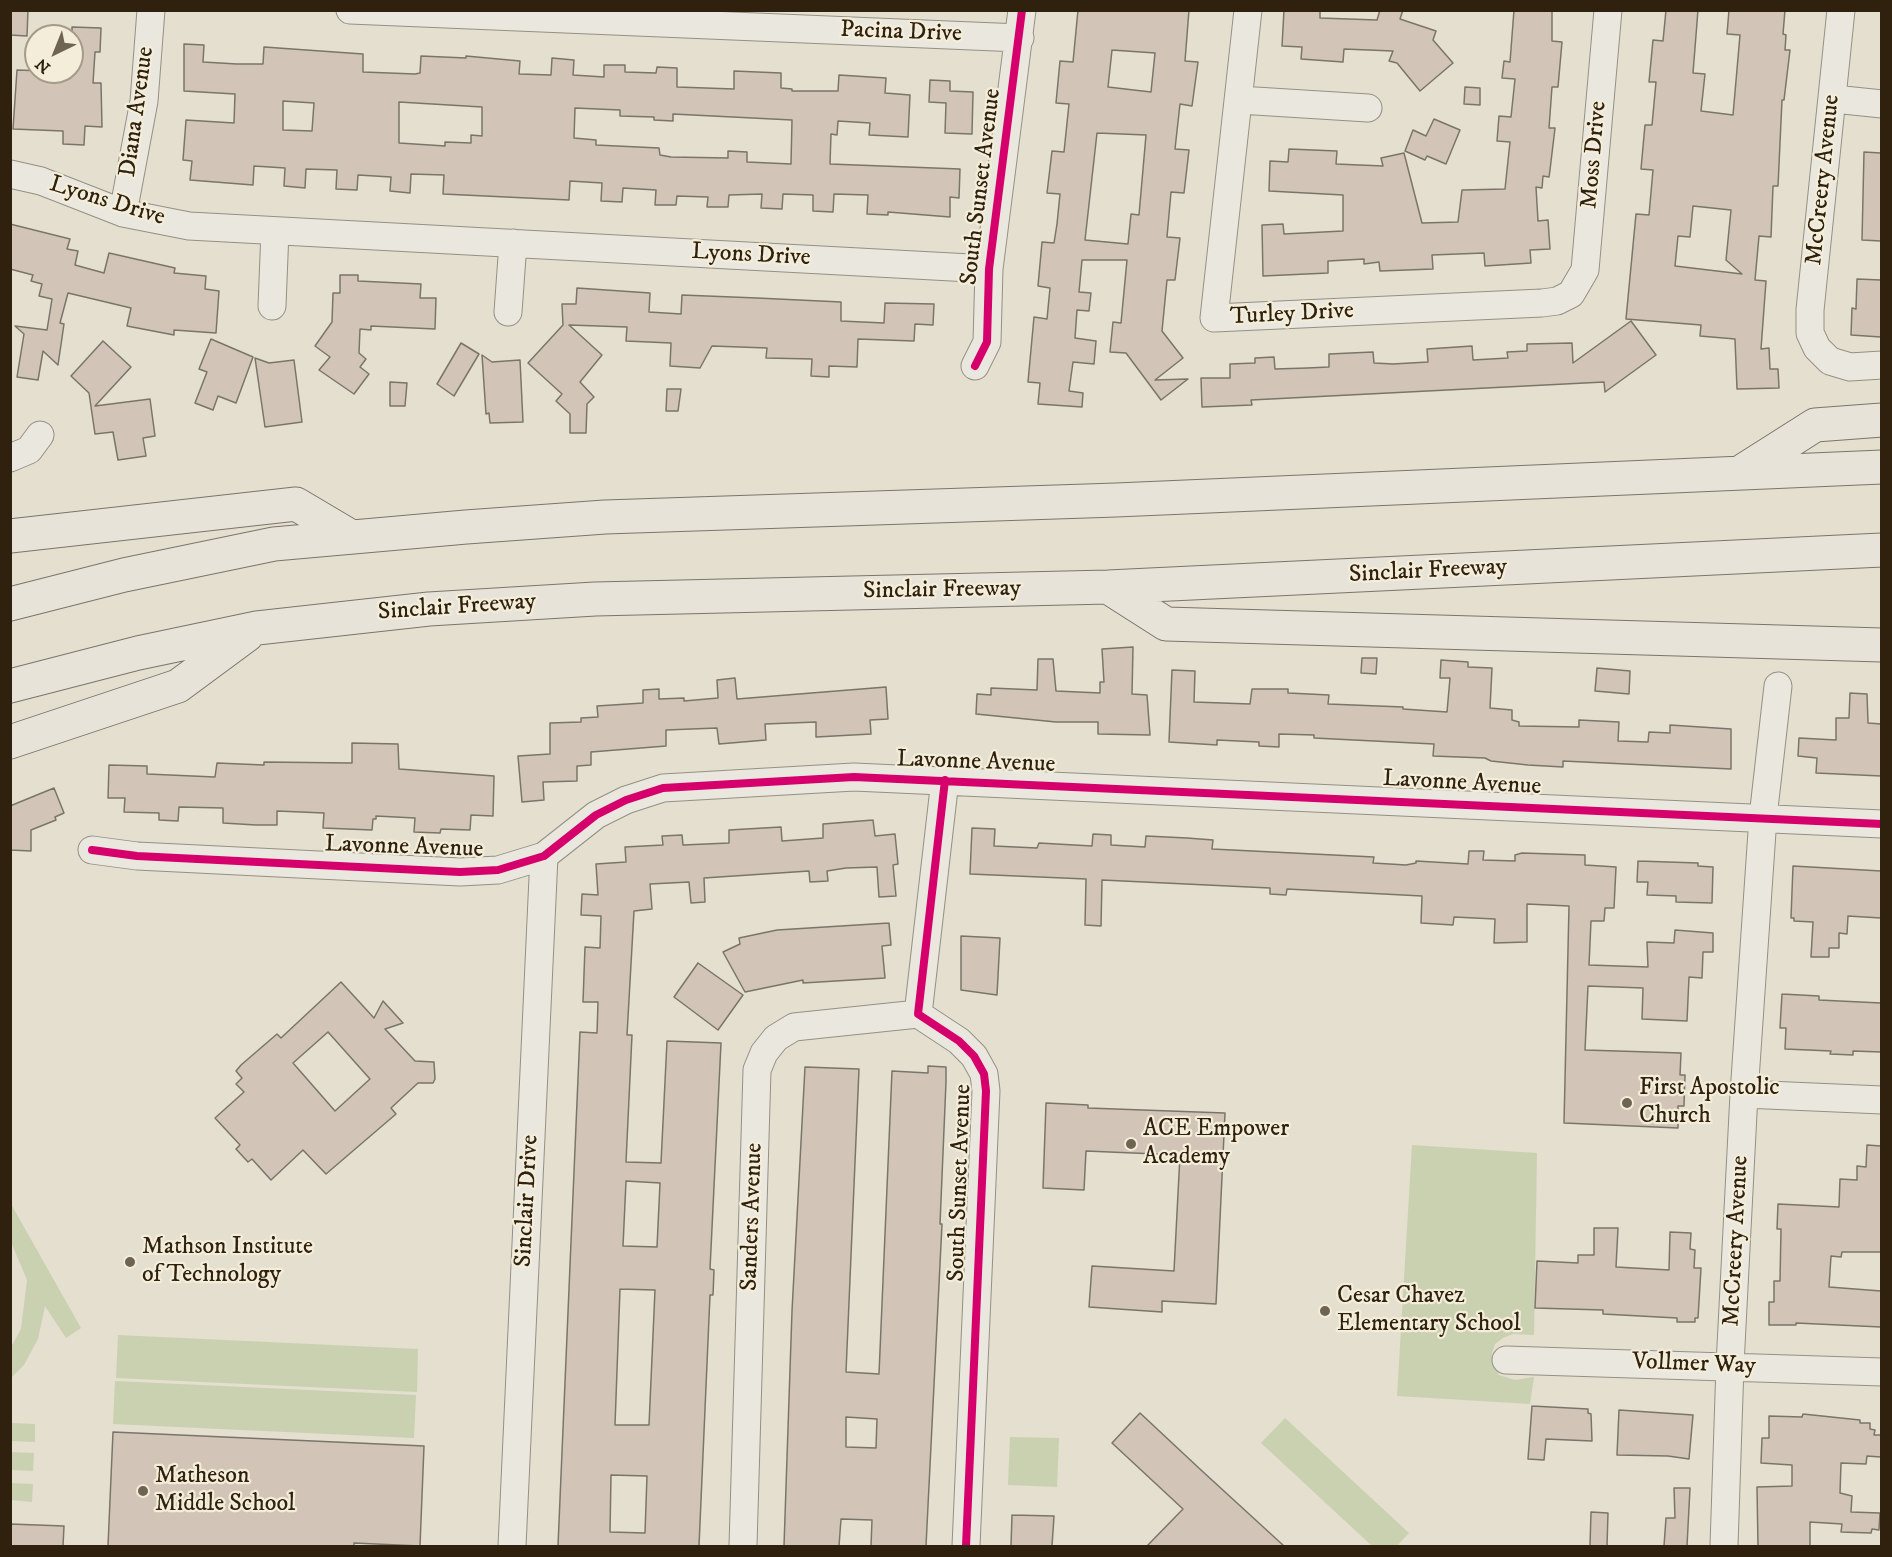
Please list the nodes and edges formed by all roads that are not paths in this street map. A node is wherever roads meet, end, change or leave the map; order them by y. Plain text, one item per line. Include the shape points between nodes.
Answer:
1 (151, 10) edge
2 (350, 10) edge
3 (1022, 10) edge
4 (1248, 10) edge
5 (1608, 10) edge
6 (1841, 10) edge
7 (1020, 38) junction
8 (1834, 99) junction
9 (1239, 100) junction
10 (1881, 104) edge
11 (1368, 108) dead end
12 (10, 174) edge
13 (123, 213) junction
14 (275, 231) junction
15 (513, 243) junction
16 (990, 268) junction
17 (1571, 294) joint
18 (272, 306) dead end
19 (508, 312) dead end
20 (1881, 365) edge
21 (975, 366) dead end
22 (1881, 420) edge
23 (40, 435) dead end
24 (10, 458) edge
25 (1881, 467) edge
26 (1742, 471) junction
27 (10, 536) edge
28 (350, 536) junction
29 (1881, 550) edge
30 (1108, 587) junction
31 (10, 604) edge
32 (256, 628) junction
33 (1881, 645) edge
34 (10, 686) edge
35 (1778, 686) dead end
36 (10, 742) edge
37 (945, 780) junction
38 (1763, 817) junction
39 (1881, 824) edge
40 (92, 850) dead end
41 (543, 856) junction
42 (918, 1014) junction
43 (1744, 1094) junction
44 (1881, 1100) edge
45 (1506, 1360) dead end
46 (1730, 1365) junction
47 (1881, 1372) edge
48 (512, 1546) edge
49 (743, 1546) edge
50 (966, 1546) edge
51 (1724, 1546) edge

1 - 13 street, Diana Avenue via 144,101
2 - 7 street, Pacina Drive
3 - 7 street, South Sunset Avenue
4 - 9 street, Turley Drive
5 - 17 street, Moss Drive via 1586,270
6 - 8 street, McCreery Avenue
7 - 16 street, South Sunset Avenue
8 - 10 street
8 - 20 street, McCreery Avenue via 1810,333 1817,348 1830,361 1850,367
9 - 11 street
9 - 17 street, Turley Drive via 1214,318 1542,303
12 - 13 street, Lyons Drive via 41,181
13 - 14 street, Lyons Drive via 189,226
14 - 15 street, Lyons Drive
14 - 18 street
15 - 16 street, Lyons Drive
15 - 19 street
16 - 21 street, South Sunset Avenue via 987,342
22 - 26 highway via 1815,425
23 - 24 street via 30,450
25 - 26 highway
26 - 28 highway via 1116,501 605,517
27 - 28 highway via 296,504
28 - 31 highway via 197,558
29 - 30 highway, Sinclair Freeway
30 - 32 highway, Sinclair Freeway via 595,599 407,611
30 - 33 highway via 1166,624
32 - 34 highway, Sinclair Freeway
32 - 36 highway via 178,686
35 - 38 street, McCreery Avenue
37 - 38 street, Lavonne Avenue
37 - 41 street, Lavonne Avenue via 854,777 663,788 596,815
37 - 42 street
38 - 39 street, Lavonne Avenue
38 - 43 street, McCreery Avenue
40 - 41 street, Lavonne Avenue via 137,856 460,872 498,870
41 - 48 street, Sinclair Drive
42 - 49 street, Sanders Avenue via 794,1027 776,1038 764,1053 758,1070
42 - 50 street, South Sunset Avenue via 974,1056 984,1074 986,1091
43 - 44 street
43 - 46 street, McCreery Avenue
45 - 46 street, Vollmer Way
46 - 47 street, Vollmer Way
46 - 51 street, McCreery Avenue

